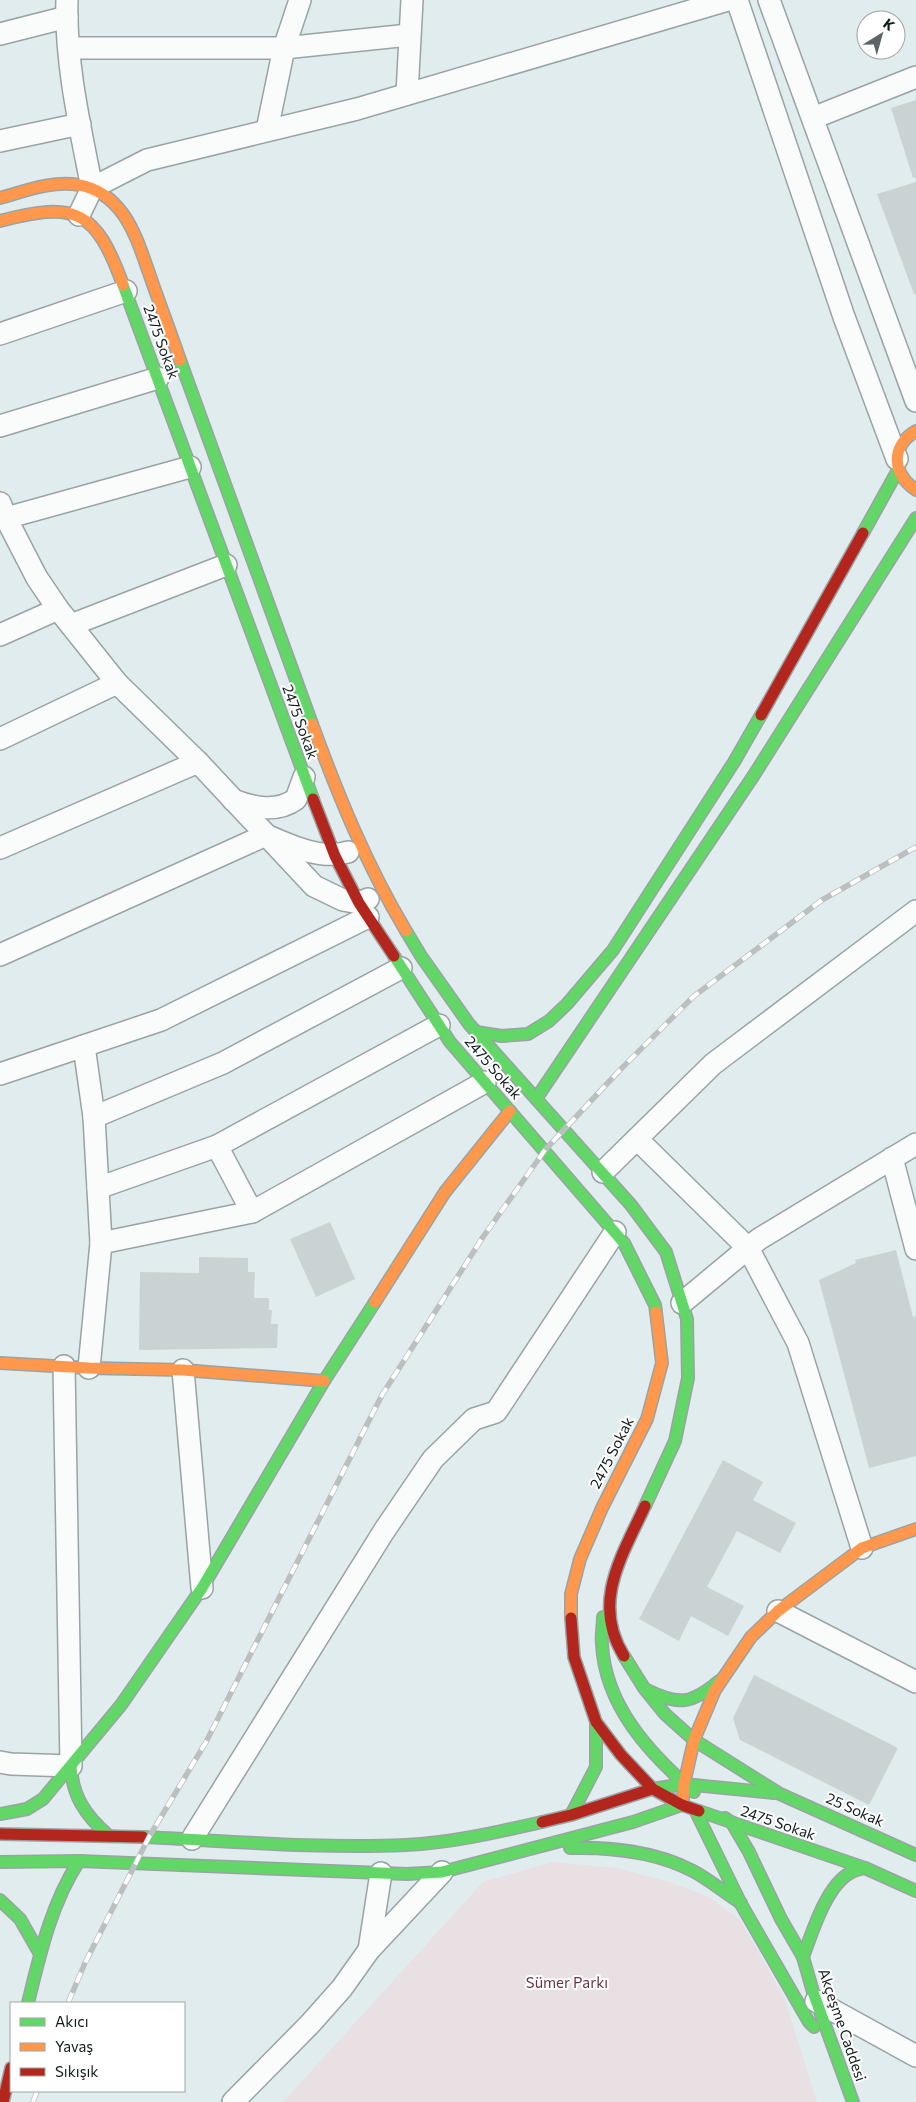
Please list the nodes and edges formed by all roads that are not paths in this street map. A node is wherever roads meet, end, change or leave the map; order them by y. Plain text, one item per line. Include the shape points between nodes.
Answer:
1 (300, 0) edge
2 (412, 0) edge
3 (728, 0) edge
4 (737, 0) edge
5 (769, 0) edge
6 (67, 8) edge
7 (0, 34) edge
8 (409, 35) junction
9 (69, 48) junction
10 (284, 48) junction
11 (916, 77) edge
12 (406, 94) junction
13 (813, 118) junction
14 (80, 124) junction
15 (267, 130) junction
16 (0, 141) edge
17 (92, 188) junction
18 (0, 198) edge
19 (80, 215) junction
20 (0, 221) edge
21 (126, 291) junction
22 (0, 334) edge
23 (158, 378) junction
24 (916, 401) edge
25 (0, 426) edge
26 (916, 431) edge
27 (897, 465) junction
28 (190, 467) junction
29 (916, 490) edge
30 (3, 511) edge
31 (916, 518) edge
32 (226, 565) junction
33 (65, 617) junction
34 (0, 635) edge
35 (118, 683) junction
36 (0, 739) edge
37 (198, 762) junction
38 (304, 777) junction
39 (233, 800) junction
40 (266, 835) junction
41 (0, 848) edge
42 (362, 848) junction
43 (335, 856) junction
44 (383, 893) junction
45 (363, 910) junction
46 (916, 911) edge
47 (0, 955) edge
48 (401, 968) junction
49 (439, 1025) junction
50 (476, 1032) junction
51 (84, 1046) junction
52 (0, 1074) edge
53 (485, 1082) junction
54 (536, 1099) junction
55 (510, 1111) junction
56 (94, 1117) junction
57 (636, 1139) junction
58 (916, 1144) edge
59 (217, 1146) junction
60 (892, 1158) junction
61 (603, 1172) junction
62 (98, 1188) junction
63 (252, 1212) junction
64 (615, 1232) junction
65 (102, 1243) junction
66 (748, 1248) junction
67 (916, 1249) edge
68 (682, 1303) junction
69 (0, 1363) edge
70 (64, 1366) junction
71 (89, 1368) junction
72 (183, 1370) junction
73 (324, 1381) junction
74 (916, 1529) edge
75 (862, 1548) junction
76 (202, 1588) junction
77 (609, 1598) junction
78 (778, 1610) junction
79 (722, 1678) junction
80 (916, 1682) edge
81 (644, 1688) junction
82 (596, 1722) junction
83 (694, 1740) junction
84 (0, 1762) edge
85 (71, 1766) junction
86 (684, 1784) junction
87 (653, 1789) junction
88 (780, 1794) junction
89 (682, 1805) junction
90 (696, 1810) junction
91 (0, 1815) edge
92 (571, 1815) junction
93 (35, 1816) dead end
94 (732, 1823) junction
95 (76, 1824) dead end
96 (0, 1834) edge
97 (108, 1835) junction
98 (192, 1839) junction
99 (531, 1849) junction
100 (916, 1855) edge
101 (79, 1861) junction
102 (0, 1862) edge
103 (865, 1868) junction
104 (442, 1872) junction
105 (51, 1873) dead end
106 (381, 1873) junction
107 (916, 1891) edge
108 (0, 1900) edge
109 (742, 1904) junction
110 (369, 1950) junction
111 (40, 1954) junction
112 (803, 1957) junction
113 (816, 2001) junction
114 (28, 2002) edge
115 (834, 2049) junction
116 (916, 2056) edge
117 (10, 2072) edge
118 (3, 2102) edge
119 (233, 2102) edge
120 (852, 2102) edge

1 - 10 street
2 - 8 street
3 - 12 street
4 - 27 street
5 - 13 street
6 - 7 street
6 - 9 street
8 - 10 street
8 - 12 street
9 - 10 street
9 - 14 street
10 - 15 street
11 - 13 street
12 - 15 street
13 - 24 street
14 - 16 street
14 - 17 street
15 - 17 street via 148,160
17 - 18 main road, 2475 Sokak via 58,183
17 - 19 street
17 - 42 main road, 2475 Sokak via 119,208 135,235 316,734
19 - 20 main road via 50,210
19 - 21 main road, 2475 Sokak via 105,244
21 - 22 street
21 - 23 main road, 2475 Sokak
23 - 25 street
23 - 28 main road, 2475 Sokak
26 - 27 main road via 904,439
27 - 29 main road via 903,480
27 - 50 main road via 734,762 613,950 567,1004 528,1034 502,1036
28 - 30 street
28 - 32 main road, 2475 Sokak
30 - 33 street via 37,578
31 - 54 main road via 754,775
32 - 33 street
32 - 38 main road, 2475 Sokak
33 - 34 street
33 - 35 street
35 - 36 street
35 - 37 street
37 - 39 street
37 - 41 street
38 - 39 street via 296,799 281,806 255,807
38 - 43 main road, 2475 Sokak
39 - 40 street
40 - 43 street via 300,848
40 - 45 street via 314,886
40 - 47 street
42 - 43 street
42 - 44 main road, 2475 Sokak
43 - 45 main road, 2475 Sokak
44 - 45 street
44 - 50 main road, 2475 Sokak via 421,956
45 - 48 main road, 2475 Sokak
45 - 51 street via 161,1020
46 - 57 street via 713,1064
48 - 49 main road, 2475 Sokak
48 - 56 street via 223,1063
49 - 53 main road, 2475 Sokak
49 - 59 street
50 - 54 main road, 2475 Sokak
51 - 52 street
51 - 56 street
53 - 55 main road, 2475 Sokak
53 - 63 street
54 - 61 main road, 2475 Sokak
55 - 64 main road, 2475 Sokak
55 - 73 main road via 445,1192
56 - 62 street
57 - 61 street
57 - 66 street
58 - 60 street
59 - 62 street
59 - 63 street
60 - 66 street
60 - 67 street
61 - 68 main road, 2475 Sokak via 666,1252
62 - 65 street
63 - 65 street
64 - 82 main road, 2475 Sokak via 624,1242 655,1305 662,1363 646,1419 590,1533 571,1594 574,1657
64 - 98 street via 496,1412 474,1419 433,1459 384,1531
65 - 71 street
66 - 68 street
66 - 75 street via 798,1343
68 - 77 main road, 2475 Sokak via 687,1319 688,1378 675,1441 618,1565
69 - 70 main road
70 - 71 main road
70 - 85 street
71 - 72 main road
72 - 73 main road
72 - 76 street
73 - 76 main road
74 - 75 main road
75 - 78 main road
76 - 85 main road via 121,1705
77 - 81 main road, 2475 Sokak via 610,1622 622,1653
77 - 86 main road via 601,1632 606,1677 644,1744
78 - 79 main road via 751,1637
78 - 80 street
79 - 81 main road via 704,1694 683,1703 662,1698
79 - 83 main road
81 - 83 main road, 2475 Sokak via 665,1714
82 - 87 main road, 2475 Sokak
82 - 92 main road via 596,1767
83 - 86 main road
83 - 88 main road, 2475 Sokak
84 - 85 street
85 - 91 main road via 38,1803
85 - 97 main road via 72,1785 77,1797 87,1815
86 - 87 main road
86 - 88 main road
86 - 89 main road
86 - 94 main road
87 - 89 main road, 2475 Sokak
87 - 92 main road
88 - 100 main road, 25 Sokak
89 - 90 main road, 2475 Sokak
89 - 99 main road via 633,1822
90 - 94 main road, 2475 Sokak
90 - 109 main road
91 - 93 main road
92 - 98 main road via 452,1840 408,1845
94 - 103 main road, 2475 Sokak
94 - 112 main road, Akçeşme Caddesi
95 - 97 main road
96 - 97 main road
97 - 98 main road
99 - 104 main road
99 - 109 main road via 618,1850 664,1859 694,1872
101 - 102 main road
101 - 105 main road
101 - 106 main road
101 - 111 main road via 63,1884
103 - 107 main road
103 - 112 main road via 848,1874 839,1882 822,1910
104 - 106 main road
104 - 110 street
106 - 110 street
108 - 111 main road via 20,1919
109 - 115 main road via 809,2022
110 - 119 street via 342,1988 310,2024
111 - 114 main road
112 - 113 main road, Akçeşme Caddesi
113 - 115 main road, Akçeşme Caddesi
113 - 116 street
115 - 120 main road, Akçeşme Caddesi
117 - 118 main road

